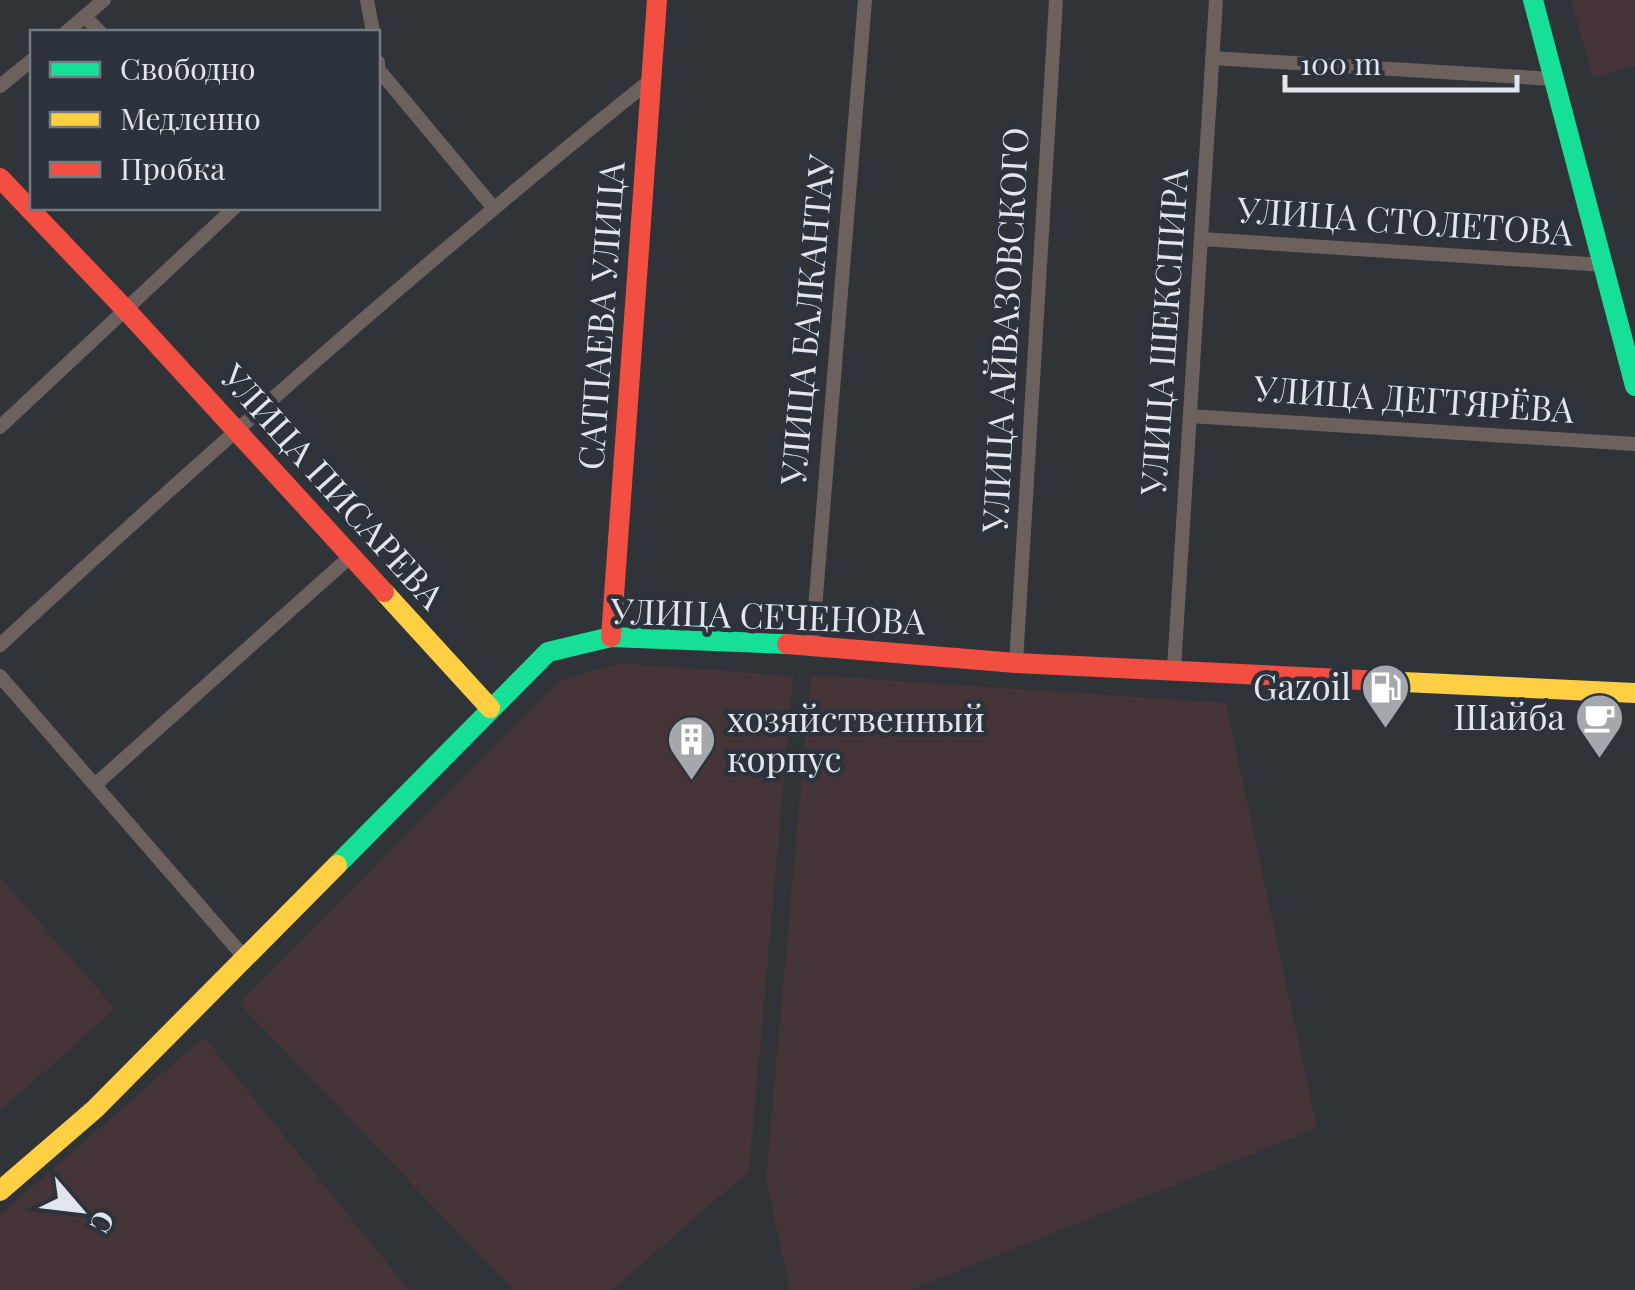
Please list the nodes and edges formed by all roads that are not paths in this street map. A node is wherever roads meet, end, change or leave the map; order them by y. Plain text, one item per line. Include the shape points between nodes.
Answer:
1 (104, 0) edge
2 (368, 0) edge
3 (657, 0) edge
4 (865, 0) edge
5 (1056, 0) edge
6 (1216, 0) edge
7 (1533, 0) edge
8 (85, 17) junction
9 (69, 30) edge
10 (98, 30) edge
11 (373, 30) edge
12 (1212, 58) junction
13 (30, 62) edge
14 (380, 69) edge
15 (652, 79) junction
16 (1554, 80) junction
17 (0, 86) edge
18 (0, 178) edge
19 (492, 206) junction
20 (30, 209) edge
21 (31, 210) edge
22 (232, 210) edge
23 (1201, 239) junction
24 (1604, 265) junction
25 (126, 310) junction
26 (1635, 386) edge
27 (1190, 416) junction
28 (1, 425) edge
29 (235, 429) junction
30 (1635, 444) edge
31 (351, 556) junction
32 (611, 637) junction
33 (0, 644) edge
34 (812, 645) junction
35 (1016, 663) junction
36 (1174, 668) junction
37 (0, 676) edge
38 (1635, 693) edge
39 (490, 708) junction
40 (96, 784) junction
41 (245, 958) junction
42 (0, 1191) edge

1 - 8 street
2 - 11 street
3 - 15 street, САТПАЕВА УЛИЦА
4 - 34 street, УЛИЦА БАЛКАНТАУ
5 - 35 street, УЛИЦА АЙВАЗОВСКОГО
6 - 12 street, УЛИЦА ШЕКСПИРА
7 - 16 street
8 - 9 street
8 - 10 street
12 - 16 street
12 - 23 street, УЛИЦА ШЕКСПИРА
13 - 17 street
14 - 19 street
15 - 19 street
15 - 32 street, САТПАЕВА УЛИЦА
16 - 24 street
18 - 20 street, УЛИЦА ПИСАРЕВА
19 - 29 street
21 - 25 street, УЛИЦА ПИСАРЕВА
22 - 25 street
23 - 24 street, УЛИЦА СТОЛЕТОВА
23 - 27 street, УЛИЦА ШЕКСПИРА
24 - 26 street
25 - 28 street
25 - 29 street, УЛИЦА ПИСАРЕВА
27 - 30 street, УЛИЦА ДЕГТЯРЁВА
27 - 36 street, УЛИЦА ШЕКСПИРА
29 - 31 street, УЛИЦА ПИСАРЕВА
29 - 33 street
31 - 39 street, УЛИЦА ПИСАРЕВА
31 - 40 street
32 - 34 street, УЛИЦА СЕЧЕНОВА
32 - 39 street, УЛИЦА СЕЧЕНОВА via 548,652
34 - 35 street, УЛИЦА СЕЧЕНОВА
35 - 36 street, УЛИЦА СЕЧЕНОВА
36 - 38 street, УЛИЦА СЕЧЕНОВА
37 - 40 street
39 - 41 street, УЛИЦА СЕЧЕНОВА
40 - 41 street
41 - 42 street, УЛИЦА СЕЧЕНОВА via 95,1109

